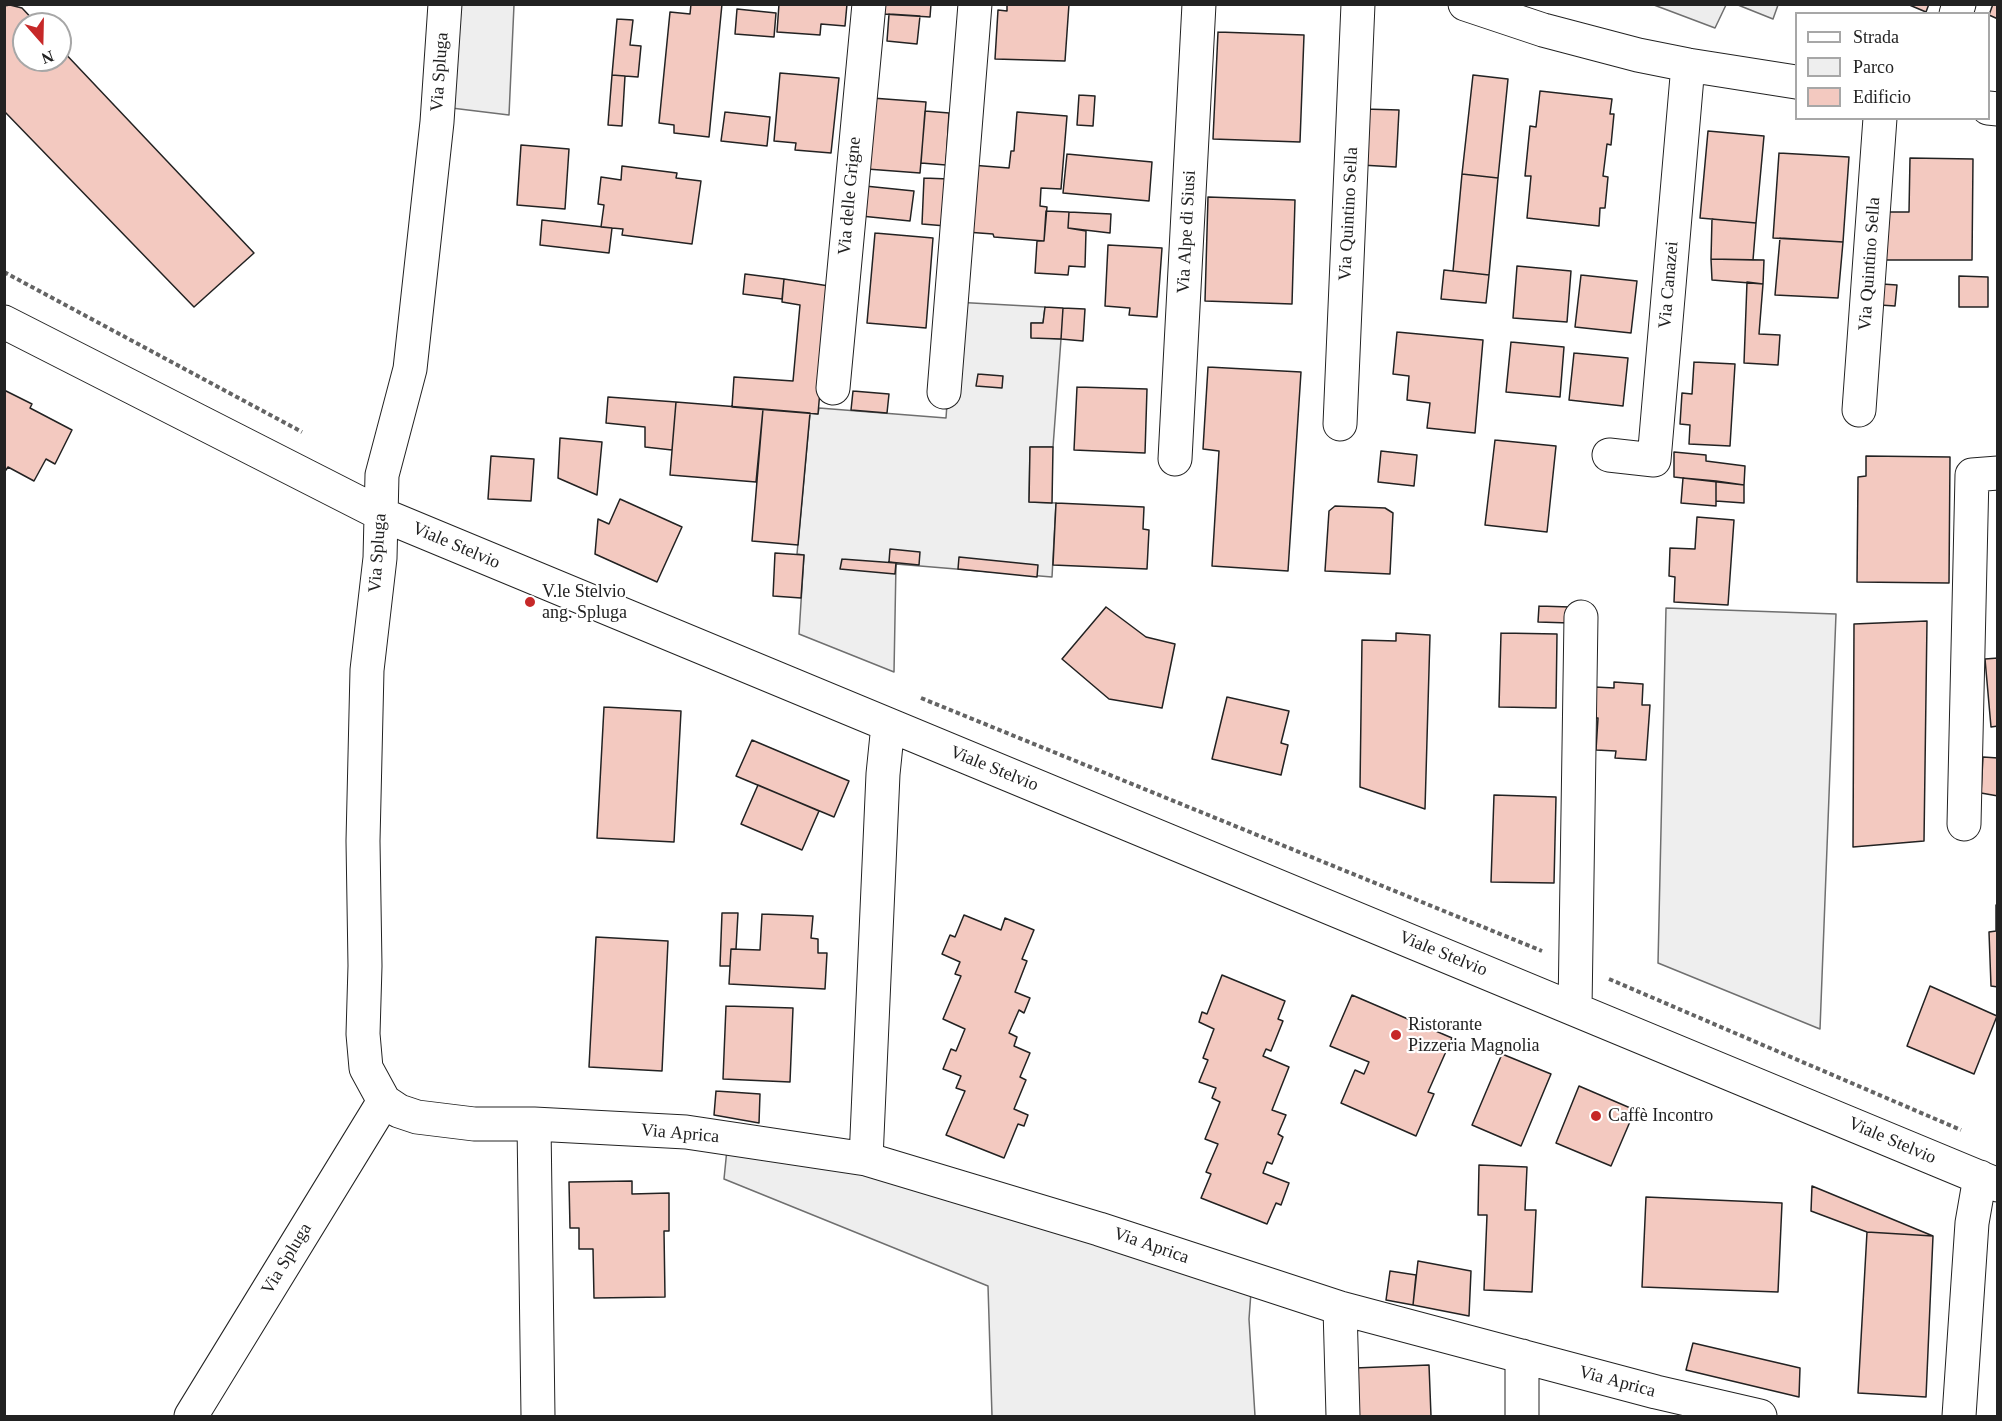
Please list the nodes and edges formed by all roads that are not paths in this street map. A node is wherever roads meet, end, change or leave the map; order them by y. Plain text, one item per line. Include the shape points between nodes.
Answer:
1 (445, 4) edge
2 (869, 4) edge
3 (975, 4) edge
4 (1199, 4) edge
5 (1358, 4) edge
6 (1482, 7) edge
7 (1688, 65) junction
8 (1795, 82) edge
9 (1880, 120) edge
10 (4, 322) edge
11 (833, 388) dead end
12 (944, 392) dead end
13 (1859, 410) dead end
14 (1340, 424) dead end
15 (1609, 455) dead end
16 (1175, 459) dead end
17 (1998, 473) edge
18 (382, 515) junction
19 (1581, 617) dead end
20 (888, 725) junction
21 (1964, 824) dead end
22 (1575, 1008) junction
23 (384, 1101) junction
24 (534, 1124) junction
25 (866, 1159) junction
26 (1989, 1181) edge
27 (1340, 1308) junction
28 (1522, 1356) junction
29 (1656, 1404) edge
30 (191, 1416) edge
31 (538, 1416) edge
32 (1343, 1416) edge
33 (1522, 1416) edge
34 (1760, 1416) edge
35 (1959, 1416) edge

1 - 18 street, Via Spluga via 437,122 410,369 382,475
2 - 11 street, Via delle Grigne
3 - 12 street
4 - 16 street, Via Alpe di Siusi
5 - 14 street, Via Quintino Sella
6 - 7 street via 1590,43
7 - 8 street
7 - 15 street, Via Canazei via 1654,459
9 - 13 street, Via Quintino Sella
10 - 18 street, Viale Stelvio
17 - 21 street via 1972,475
18 - 20 street, Viale Stelvio
18 - 23 street, Via Spluga via 367,670 363,1034 366,1068
19 - 22 street
20 - 22 street, Viale Stelvio
20 - 25 street
22 - 26 street, Viale Stelvio
23 - 24 street via 417,1117 474,1124
23 - 30 street, Via Spluga
24 - 25 street, Via Aprica via 686,1132
24 - 31 street
25 - 27 street, Via Aprica via 1100,1229
26 - 35 street via 1972,1223
27 - 28 street, Via Aprica
27 - 32 street
28 - 29 street, Via Aprica
28 - 33 street
29 - 34 street, Via Aprica

